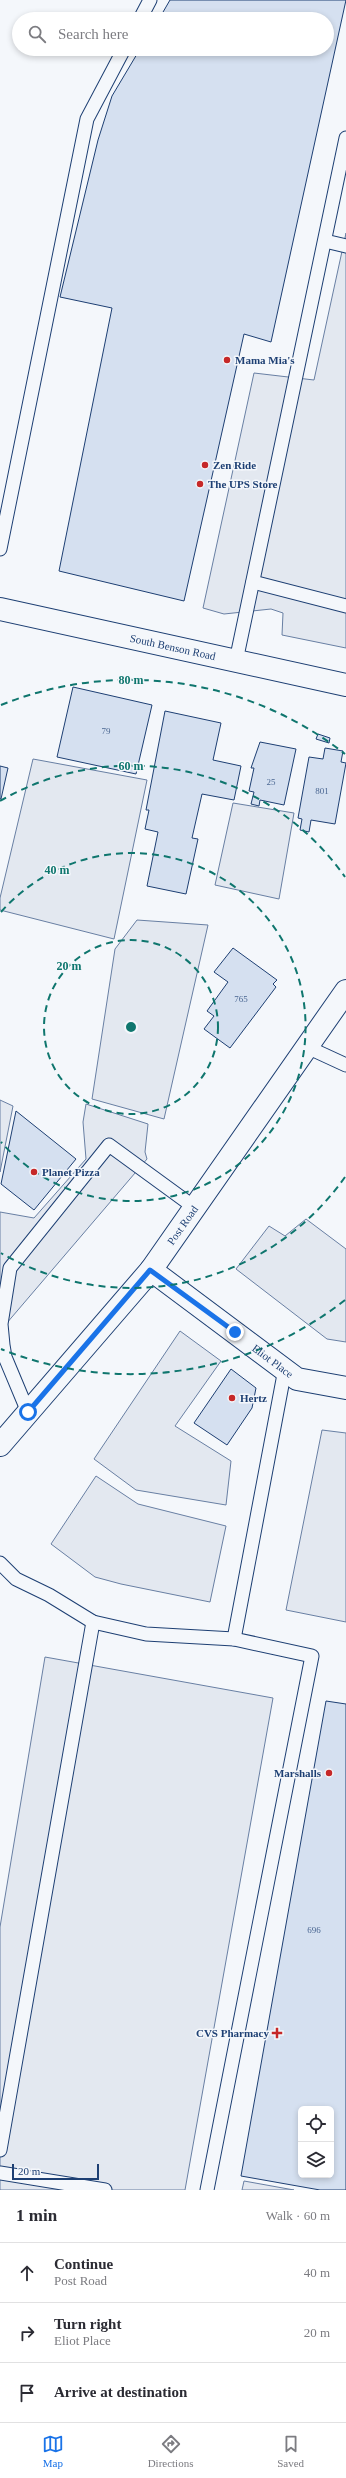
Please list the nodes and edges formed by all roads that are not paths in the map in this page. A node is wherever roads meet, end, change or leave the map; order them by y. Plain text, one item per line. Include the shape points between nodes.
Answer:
1 (150, 0) edge
2 (144, 12) edge
3 (120, 56) edge
4 (346, 138) edge
5 (324, 241) junction
6 (346, 246) edge
7 (0, 549) edge
8 (253, 582) junction
9 (346, 606) edge
10 (0, 609) edge
11 (236, 661) junction
12 (346, 685) edge
13 (346, 991) edge
14 (307, 1048) junction
15 (346, 1065) edge
16 (194, 1207) junction
17 (150, 1270) junction
18 (285, 1369) junction
19 (346, 1388) edge
20 (28, 1412) junction
21 (0, 1445) edge
22 (0, 1563) edge
23 (93, 1622) junction
24 (234, 1639) junction
25 (0, 2150) edge
26 (0, 2173) edge
27 (105, 2190) edge
28 (207, 2190) edge

1 - 2 lane
3 - 7 lane via 87,119
4 - 5 lane
5 - 6 lane
5 - 8 lane
8 - 9 lane
8 - 11 lane
10 - 11 street, South Benson Road
11 - 12 street, South Benson Road
13 - 14 street, Post Road
14 - 15 lane
14 - 16 street, Post Road
16 - 17 street, Post Road
16 - 20 lane via 109,1145 10,1268 1,1324 3,1345 5,1357
17 - 18 street, Eliot Place
17 - 20 street, Post Road
18 - 19 street, Eliot Place via 297,1379
18 - 24 lane
20 - 21 street, Post Road
22 - 23 lane via 16,1579 49,1595
23 - 24 lane via 146,1634
23 - 25 lane
24 - 28 lane via 312,1656
26 - 27 lane

